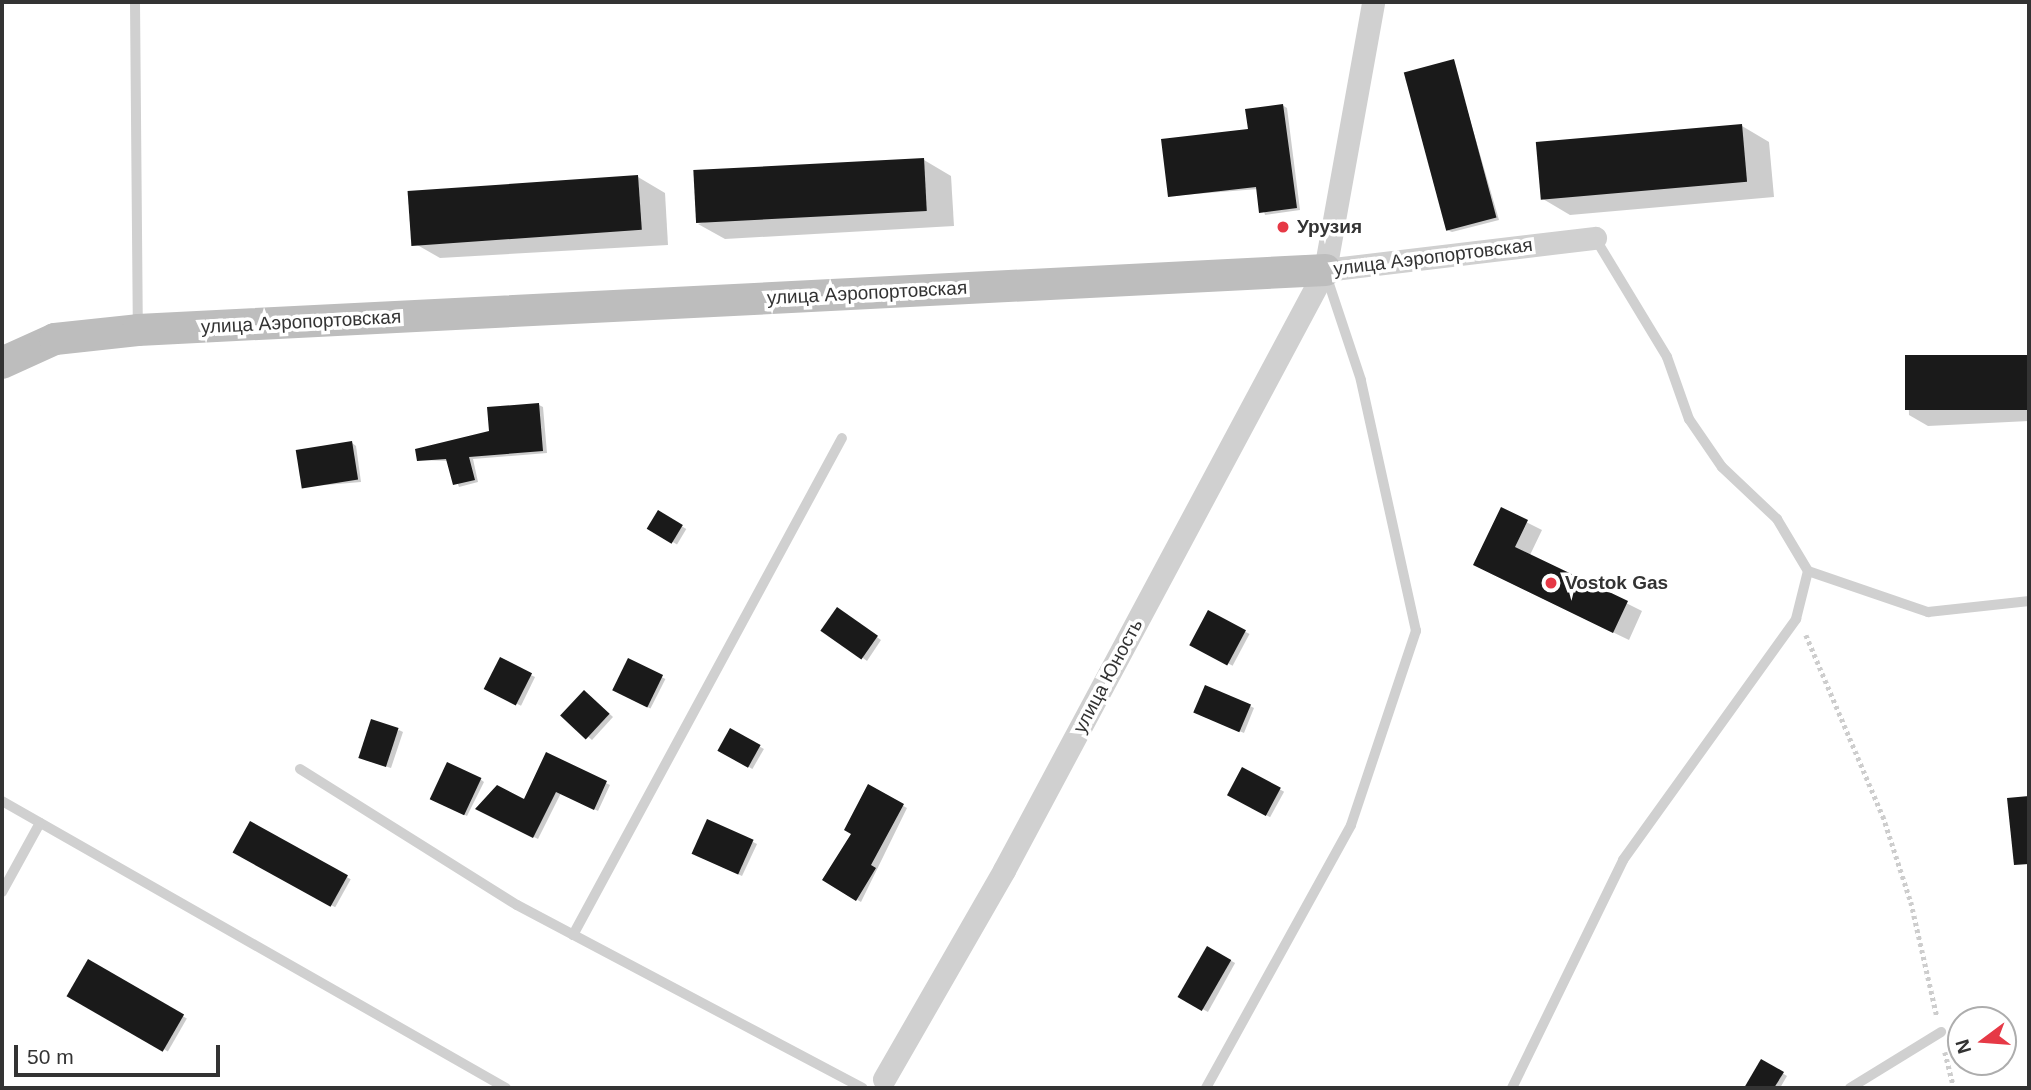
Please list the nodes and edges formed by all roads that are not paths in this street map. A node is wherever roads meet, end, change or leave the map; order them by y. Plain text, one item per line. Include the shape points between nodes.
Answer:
1 (135, 2) edge
2 (1373, 2) edge
3 (1595, 238) joint
4 (1325, 270) junction
5 (138, 330) junction
6 (2, 363) edge
7 (842, 438) dead end
8 (1808, 571) junction
9 (2029, 601) edge
10 (300, 769) dead end
11 (2, 801) edge
12 (40, 823) junction
13 (2, 892) edge
14 (573, 935) junction
15 (1941, 1032) road end
16 (875, 1085) edge
17 (506, 1088) edge
18 (1206, 1088) edge
19 (1512, 1088) edge
20 (1850, 1088) edge

1 - 5 lane
2 - 4 street, улица Юность
3 - 4 street, улица Аэропортовская
3 - 8 lane via 1667,357 1689,419 1722,467 1777,519
4 - 5 street, улица Аэропортовская
4 - 16 street, улица Юность via 1004,870
4 - 18 lane via 1361,380 1416,631 1351,825
5 - 6 street via 55,339
7 - 14 lane
8 - 9 lane via 1928,612
8 - 19 lane via 1796,619 1623,860
10 - 14 lane
11 - 12 lane
12 - 13 lane
12 - 17 lane
14 - 16 lane
15 - 20 lane

